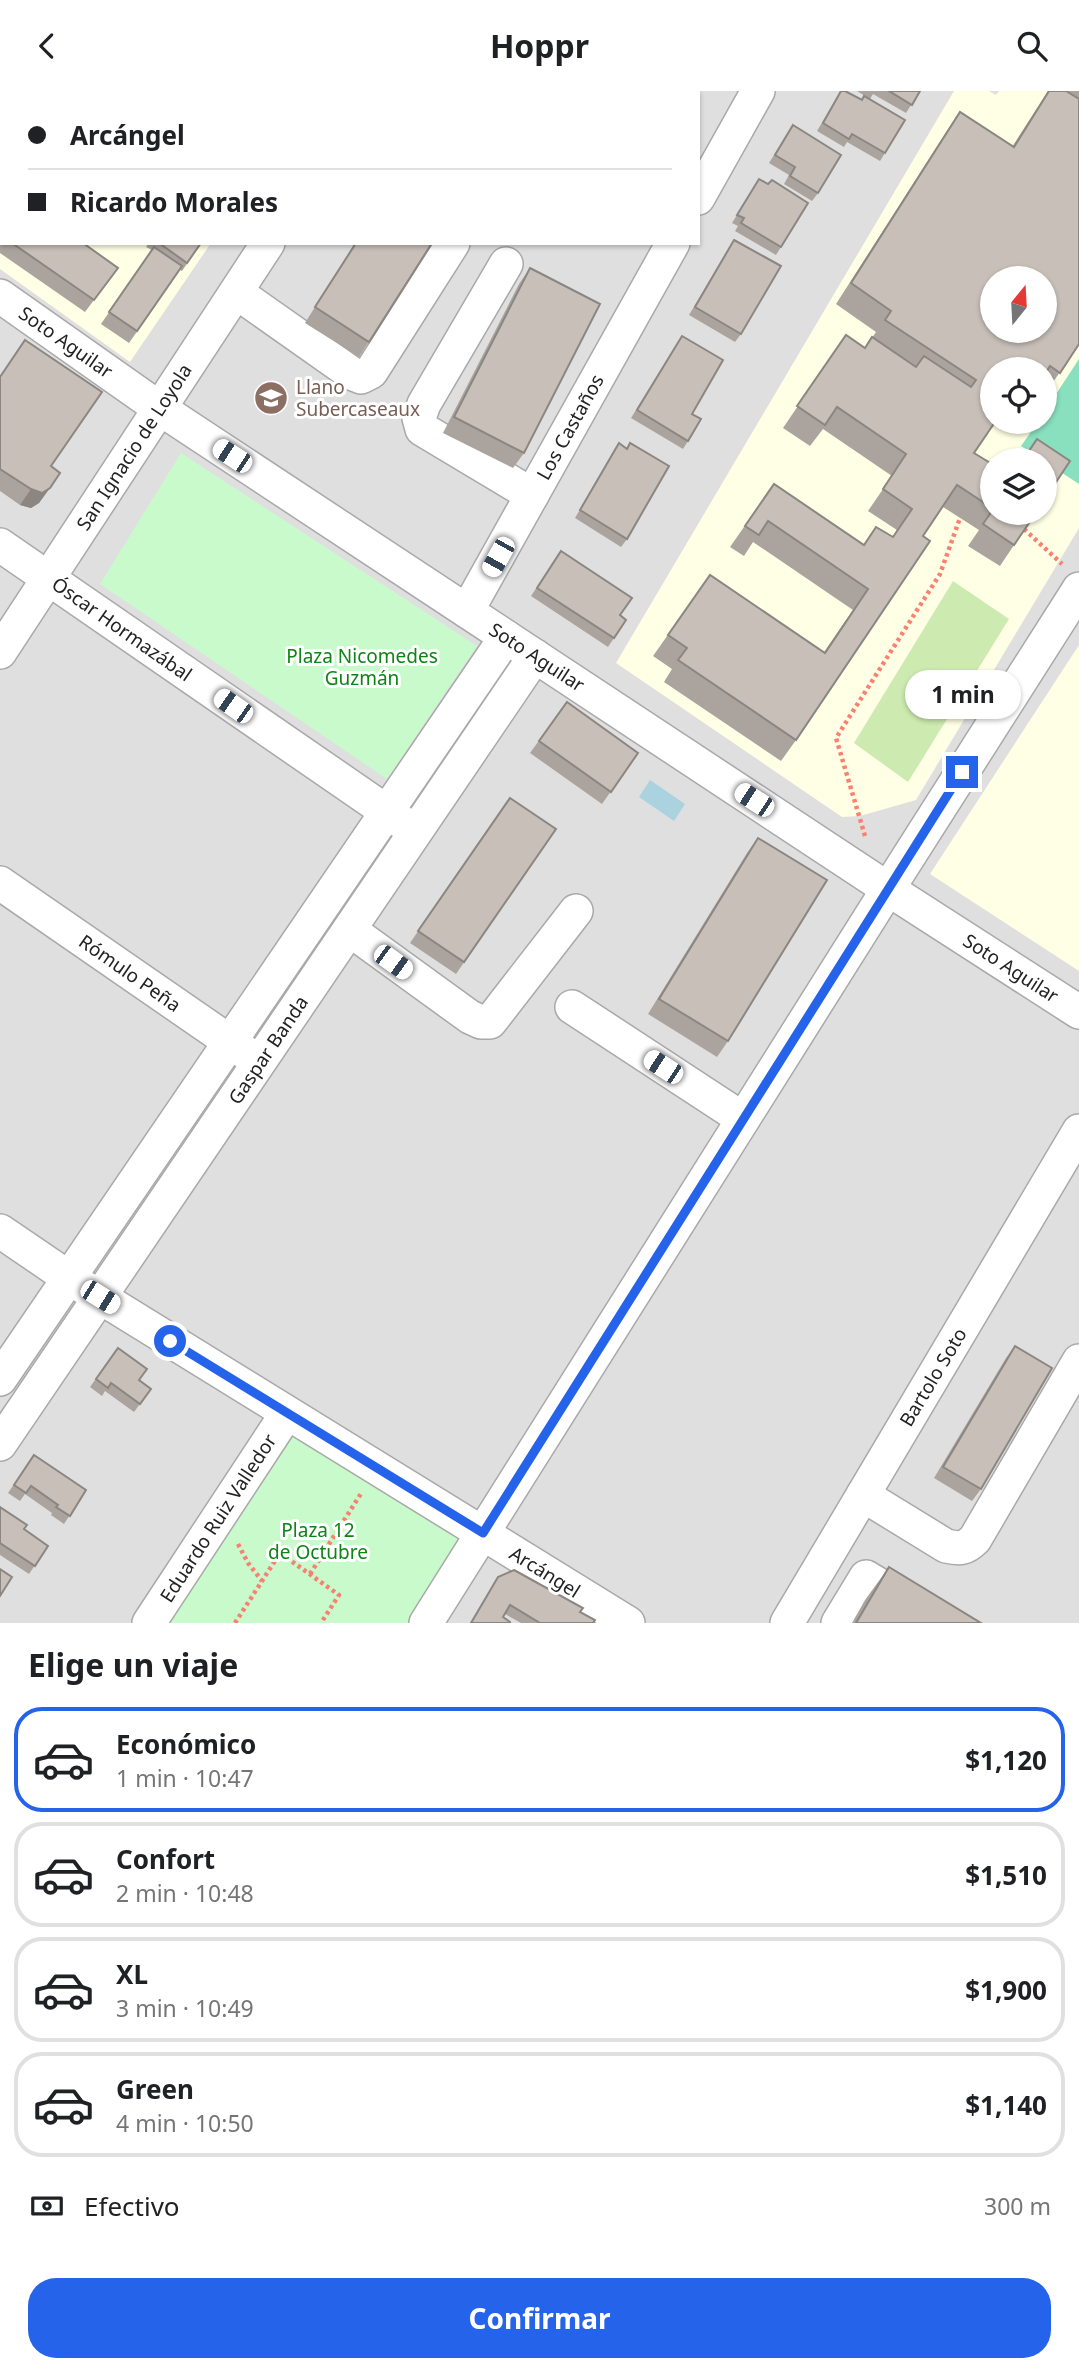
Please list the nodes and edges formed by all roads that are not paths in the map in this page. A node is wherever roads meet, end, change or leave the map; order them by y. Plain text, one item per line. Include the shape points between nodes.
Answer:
1 (758, 91) edge
2 (700, 194) edge
3 (267, 245) edge
4 (452, 245) edge
5 (672, 245) edge
6 (506, 264) dead end
7 (236, 292) junction
8 (0, 296) edge
9 (159, 408) junction
10 (532, 495) junction
11 (0, 545) edge
12 (48, 578) junction
13 (1074, 579) edge
14 (467, 611) junction
15 (506, 636) junction
16 (0, 652) edge
17 (535, 656) junction
18 (387, 811) junction
19 (417, 832) junction
20 (876, 881) junction
21 (0, 883) edge
22 (576, 911) dead end
23 (350, 930) junction
24 (572, 1007) dead end
25 (1079, 1012) edge
26 (230, 1042) junction
27 (259, 1063) junction
28 (743, 1119) junction
29 (1079, 1131) edge
30 (0, 1231) edge
31 (69, 1278) junction
32 (100, 1297) junction
33 (1079, 1361) edge
34 (0, 1379) edge
35 (288, 1413) junction
36 (0, 1444) edge
37 (863, 1495) junction
38 (483, 1533) junction
39 (149, 1623) edge
40 (426, 1623) edge
41 (628, 1623) edge
42 (787, 1623) edge
43 (838, 1623) edge
44 (942, 1623) edge

1 - 2 street
3 - 7 street, San Ignacio de Loyola
4 - 7 street via 371,372 361,377
5 - 10 street, Los Castaños
6 - 10 street via 419,418 422,429
7 - 9 street, San Ignacio de Loyola
8 - 9 street, Soto Aguilar
9 - 12 street, San Ignacio de Loyola
9 - 14 street, Soto Aguilar
10 - 14 street, Los Castaños
11 - 12 street, Óscar Hormazábal
12 - 16 street, San Ignacio de Loyola
12 - 18 street, Óscar Hormazábal
13 - 20 street
14 - 15 street, Soto Aguilar
15 - 17 street, Soto Aguilar
15 - 18 street, Gaspar Banda
17 - 19 street, Gaspar Banda
17 - 20 street, Soto Aguilar
18 - 19 street, Óscar Hormazábal
18 - 26 street, Gaspar Banda
19 - 23 street, Gaspar Banda
20 - 25 street, Soto Aguilar
20 - 28 street
21 - 26 street, Rómulo Peña
22 - 23 street via 491,1022 470,1017
23 - 27 street, Gaspar Banda
24 - 28 street
26 - 27 street, Rómulo Peña
26 - 31 street, Gaspar Banda
27 - 32 street, Gaspar Banda
28 - 38 street
29 - 37 street, Bartolo Soto
30 - 31 street, Arcángel
31 - 32 street, Arcángel
31 - 34 street, Gaspar Banda
32 - 35 street, Arcángel
32 - 36 street, Gaspar Banda
33 - 37 street via 968,1547 946,1546
35 - 38 street, Arcángel
35 - 39 street, Eduardo Ruiz Valledor
37 - 42 street, Bartolo Soto
38 - 40 street
38 - 41 street, Arcángel
43 - 44 street via 866,1577

